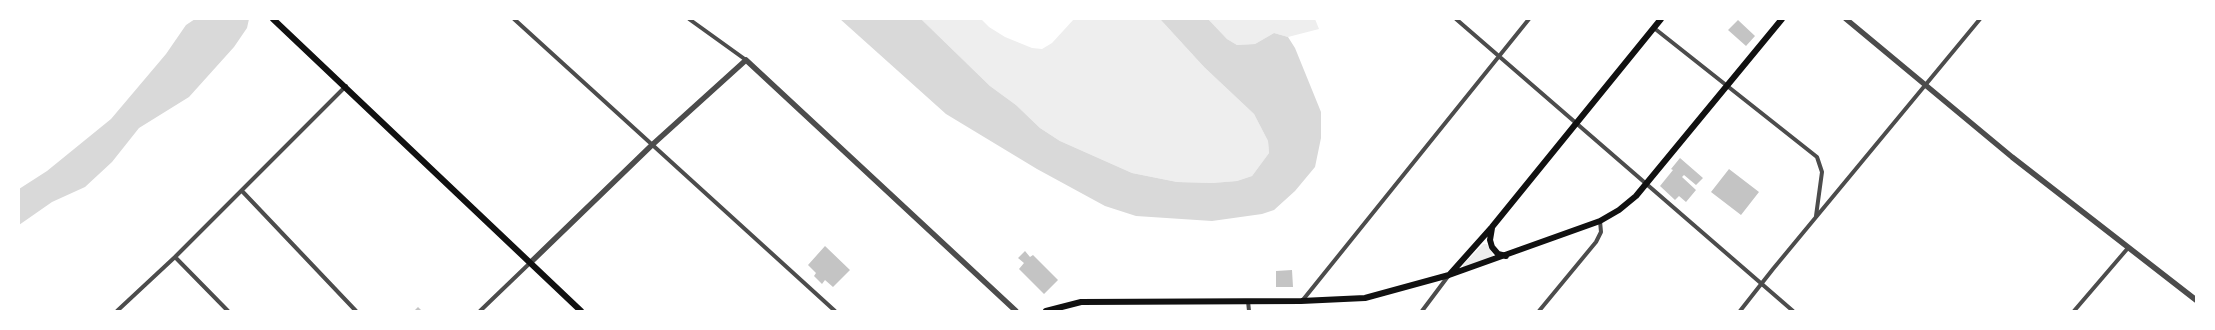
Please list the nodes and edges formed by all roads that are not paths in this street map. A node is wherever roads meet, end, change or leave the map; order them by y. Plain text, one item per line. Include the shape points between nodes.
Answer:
1 (273, 19) edge
2 (514, 19) edge
3 (689, 19) edge
4 (1456, 19) edge
5 (1529, 19) edge
6 (1661, 19) edge
7 (1782, 19) edge
8 (1846, 19) edge
9 (1980, 19) edge
10 (1654, 28) junction
11 (1499, 56) junction
12 (746, 60) junction
13 (1926, 85) junction
14 (346, 86) junction
15 (1727, 86) junction
16 (1577, 124) junction
17 (652, 145) junction
18 (1646, 184) junction
19 (242, 191) junction
20 (1815, 219) junction
21 (1600, 221) junction
22 (1492, 227) junction
23 (2128, 248) junction
24 (1506, 256) junction
25 (175, 257) junction
26 (531, 262) junction
27 (1449, 276) junction
28 (1762, 285) junction
29 (2196, 300) edge
30 (1248, 301) junction
31 (1301, 302) junction
32 (117, 311) edge
33 (228, 311) edge
34 (356, 311) edge
35 (480, 311) edge
36 (581, 311) edge
37 (835, 311) edge
38 (1016, 311) edge
39 (1046, 311) edge
40 (1249, 311) edge
41 (1422, 311) edge
42 (1539, 311) edge
43 (1740, 311) edge
44 (1792, 311) edge
45 (2074, 311) edge

1 - 14 main road
2 - 17 street
3 - 12 street
4 - 11 street
5 - 11 street
6 - 10 main road
7 - 15 main road
8 - 13 street
9 - 13 street
10 - 15 street
10 - 16 main road
11 - 16 street
11 - 31 street
12 - 17 street
12 - 38 street
13 - 20 street
13 - 23 street via 2018,162
14 - 19 street
14 - 26 main road
15 - 18 main road
15 - 20 street via 1811,150 1820,161 1822,172
16 - 18 street
16 - 22 main road
17 - 26 street
17 - 37 street
18 - 21 main road via 1624,207
18 - 28 street
19 - 25 street
19 - 34 street
20 - 28 street
21 - 24 main road
21 - 42 street via 1601,234
22 - 24 main road via 1492,247 1500,256
22 - 27 main road
23 - 29 street
23 - 45 street
24 - 27 main road
25 - 32 street
25 - 33 street
26 - 35 street
26 - 36 main road
27 - 31 main road via 1365,298
27 - 41 street
28 - 43 street
28 - 44 street
30 - 31 main road
30 - 39 main road via 1081,302
30 - 40 street

